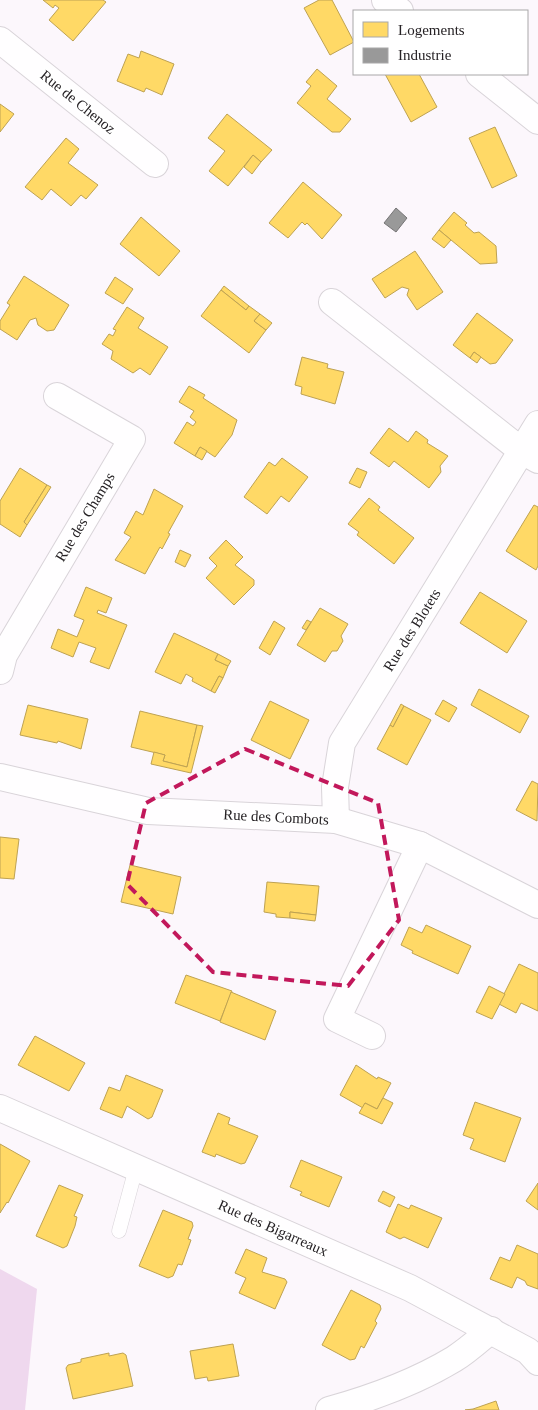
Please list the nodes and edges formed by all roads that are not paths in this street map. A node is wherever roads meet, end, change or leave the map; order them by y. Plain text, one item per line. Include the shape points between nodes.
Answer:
1 (385, 0) edge
2 (399, 10) edge
3 (0, 40) edge
4 (480, 75) edge
5 (538, 121) edge
6 (156, 164) dead end
7 (332, 302) dead end
8 (57, 396) dead end
9 (538, 424) edge
10 (530, 455) edge
11 (0, 672) edge
12 (0, 777) edge
13 (336, 820) junction
14 (420, 845) junction
15 (538, 905) edge
16 (372, 1036) dead end
17 (0, 1108) edge
18 (136, 1168) junction
19 (119, 1231) dead end
20 (491, 1330) junction
21 (538, 1362) edge
22 (329, 1410) edge

1 - 2 street
3 - 6 street, Rue de Chenoz
4 - 5 street
7 - 10 street
8 - 11 street, Rue des Champs via 132,439 4,655
9 - 10 street, Rue des Blotets
10 - 13 street, Rue des Blotets via 342,743 335,787
12 - 13 street, Rue des Combots via 148,812
13 - 14 street, Rue des Combots
14 - 15 street, Rue des Combots
14 - 16 street via 337,1018
17 - 18 street, Rue des Bigarreaux
18 - 19 lane
18 - 20 street, Rue des Bigarreaux via 410,1288
20 - 21 street, Rue des Bigarreaux via 528,1351
20 - 22 street via 455,1358 429,1372 381,1393

